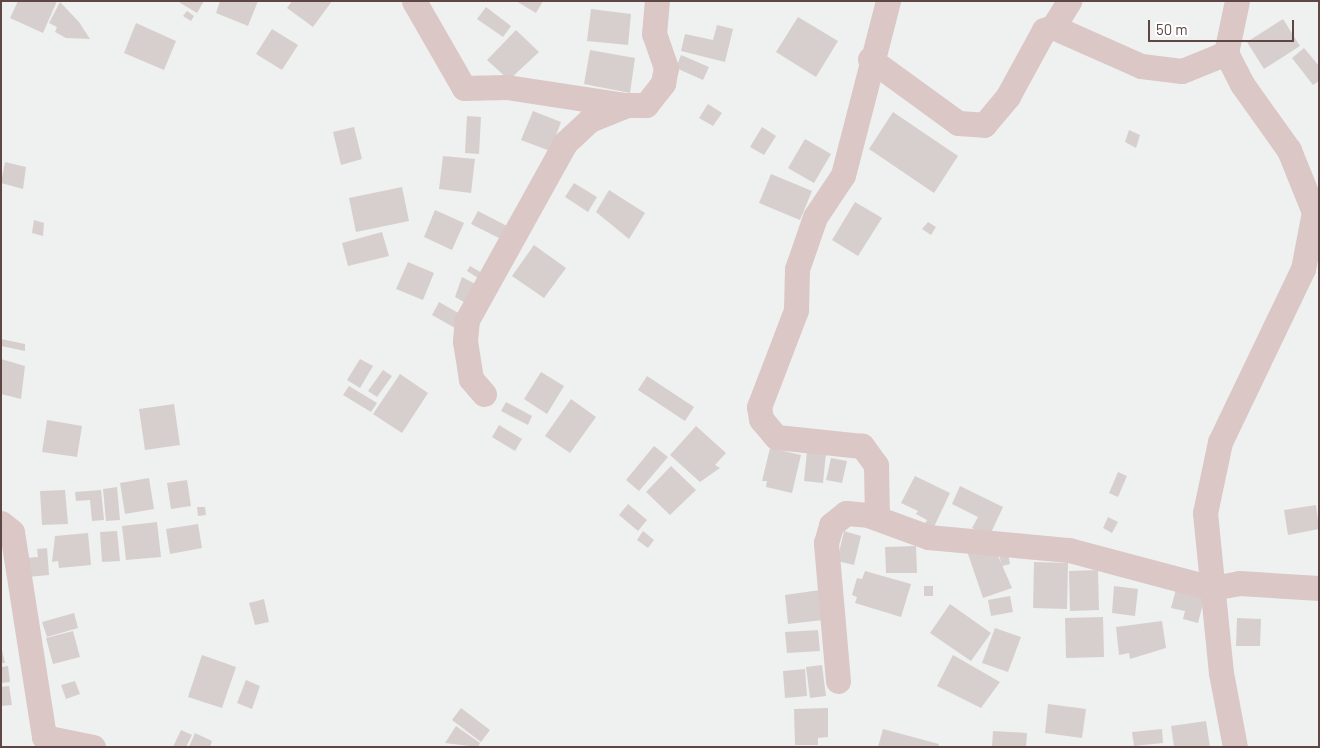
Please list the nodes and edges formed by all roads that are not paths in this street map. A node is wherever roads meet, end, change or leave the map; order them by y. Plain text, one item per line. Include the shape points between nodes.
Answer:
1 (414, 1) edge
2 (657, 1) edge
3 (888, 1) edge
4 (1068, 1) edge
5 (1237, 1) edge
6 (1053, 27) junction
7 (1226, 53) junction
8 (870, 59) junction
9 (627, 105) junction
10 (484, 394) dead end
11 (877, 518) junction
12 (1, 523) edge
13 (1212, 588) junction
14 (1319, 588) edge
15 (838, 681) dead end
16 (46, 742) edge
17 (93, 747) edge
18 (1236, 747) edge

1 - 9 street via 464,88 507,87
2 - 9 street via 654,34 666,68 663,83 646,105
3 - 8 street
4 - 6 street
5 - 7 street
6 - 7 street via 1141,66 1182,71
6 - 8 street via 1044,30 1008,96 984,125 958,123
7 - 13 street via 1242,84 1289,150 1314,212 1303,269 1220,442 1205,514
8 - 11 street via 843,176 815,217 797,269 796,310 759,407 776,437 862,446 876,465
9 - 10 street via 590,120 565,143 467,320 465,341 471,379
11 - 13 street via 928,537 1069,550
11 - 15 street via 846,513 831,525 826,542
12 - 16 street via 12,532
13 - 14 street via 1239,583
13 - 18 street via 1220,673
16 - 17 street

